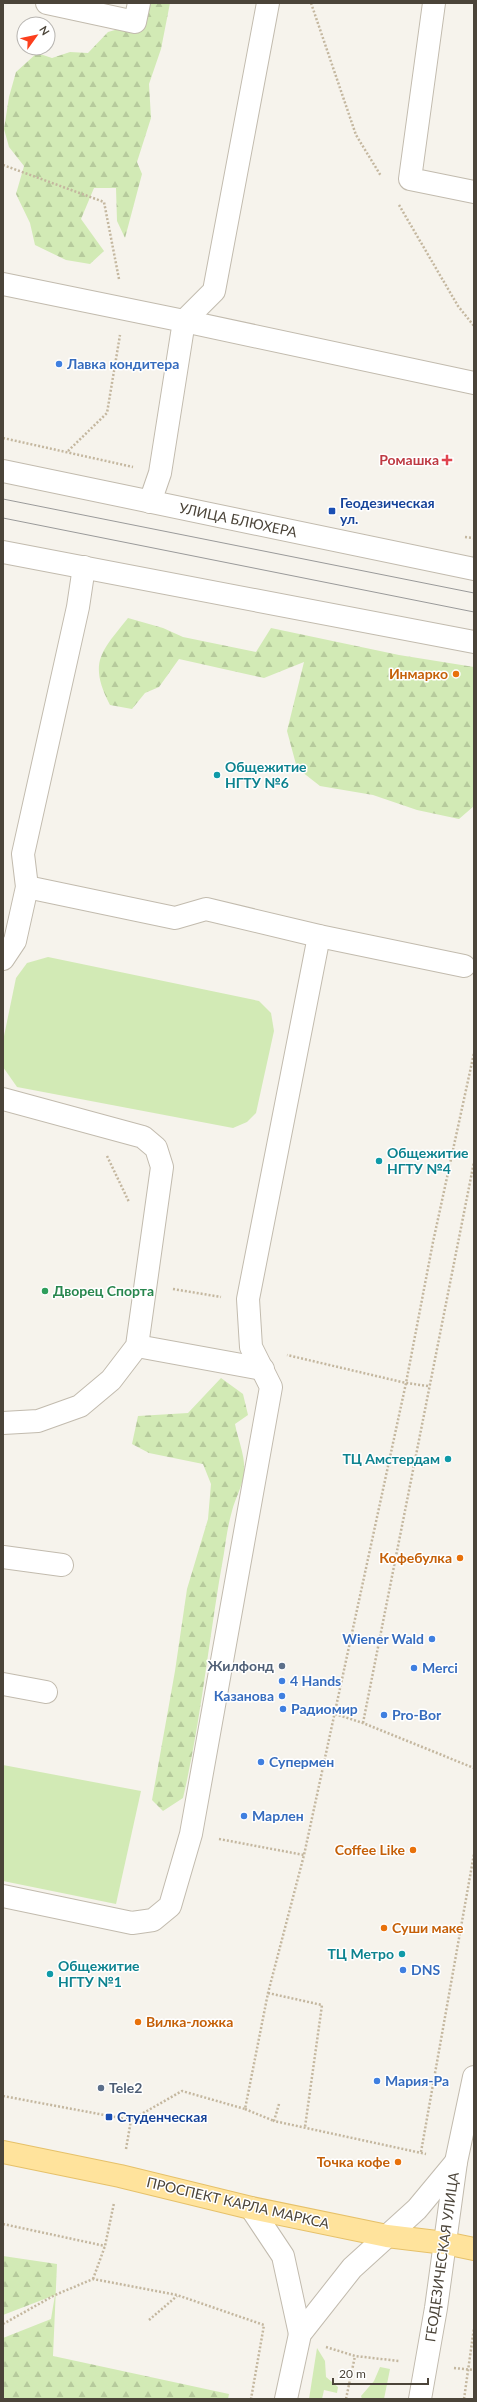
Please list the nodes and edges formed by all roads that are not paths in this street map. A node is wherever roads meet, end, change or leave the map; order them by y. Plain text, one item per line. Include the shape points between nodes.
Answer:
1 (47, 3) edge
2 (139, 3) edge
3 (268, 3) edge
4 (434, 3) edge
5 (474, 192) edge
6 (3, 284) edge
7 (184, 321) junction
8 (474, 383) edge
9 (3, 471) edge
10 (150, 502) junction
11 (3, 552) edge
12 (84, 568) junction
13 (474, 569) edge
14 (474, 642) edge
15 (26, 887) junction
16 (319, 936) junction
17 (3, 959) edge
18 (464, 966) dead end
19 (3, 1099) edge
20 (137, 1346) junction
21 (263, 1369) junction
22 (3, 1423) edge
23 (3, 1556) edge
24 (62, 1565) dead end
25 (3, 1684) edge
26 (46, 1692) dead end
27 (3, 1896) edge
28 (474, 2077) edge
29 (3, 2152) edge
30 (456, 2162) junction
31 (251, 2208) junction
32 (387, 2236) junction
33 (446, 2243) junction
34 (474, 2249) edge
35 (300, 2334) junction
36 (286, 2399) edge
37 (420, 2399) edge

1 - 2 street via 135,22
3 - 7 street via 214,291
4 - 5 street via 410,179
6 - 7 street
7 - 8 street
7 - 10 street via 160,473
9 - 10 street, УЛИЦА БЛЮХЕРА
10 - 13 street, УЛИЦА БЛЮХЕРА
11 - 12 street
12 - 14 street
12 - 15 street via 78,607 23,854
15 - 16 street via 175,918 206,909
15 - 17 street via 15,941
16 - 18 street
16 - 21 street via 248,1299 251,1347
19 - 20 street via 143,1137 156,1148 162,1166
20 - 21 street
20 - 22 street via 111,1380 80,1406 38,1421
21 - 27 street via 270,1387 191,1834 170,1906 153,1920 132,1923
23 - 24 street
25 - 26 street
28 - 30 street, ГЕОДЕЗИЧЕСКАЯ УЛИЦА
29 - 31 main road, ПРОСПЕКТ КАРЛА МАРКСА via 120,2176
30 - 32 street, ГЕОДЕЗИЧЕСКАЯ УЛИЦА via 417,2209
30 - 33 street, ГЕОДЕЗИЧЕСКАЯ УЛИЦА
31 - 32 main road, ПРОСПЕКТ КАРЛА МАРКСА
31 - 35 street, ГЕОДЕЗИЧЕСКАЯ УЛИЦА via 283,2256
32 - 33 main road, ПРОСПЕКТ КАРЛА МАРКСА
32 - 35 street, ГЕОДЕЗИЧЕСКАЯ УЛИЦА via 352,2268
33 - 34 main road, ПРОСПЕКТ КАРЛА МАРКСА
33 - 37 street, ГЕОДЕЗИЧЕСКАЯ УЛИЦА
35 - 36 street, ГЕОДЕЗИЧЕСКАЯ УЛИЦА

